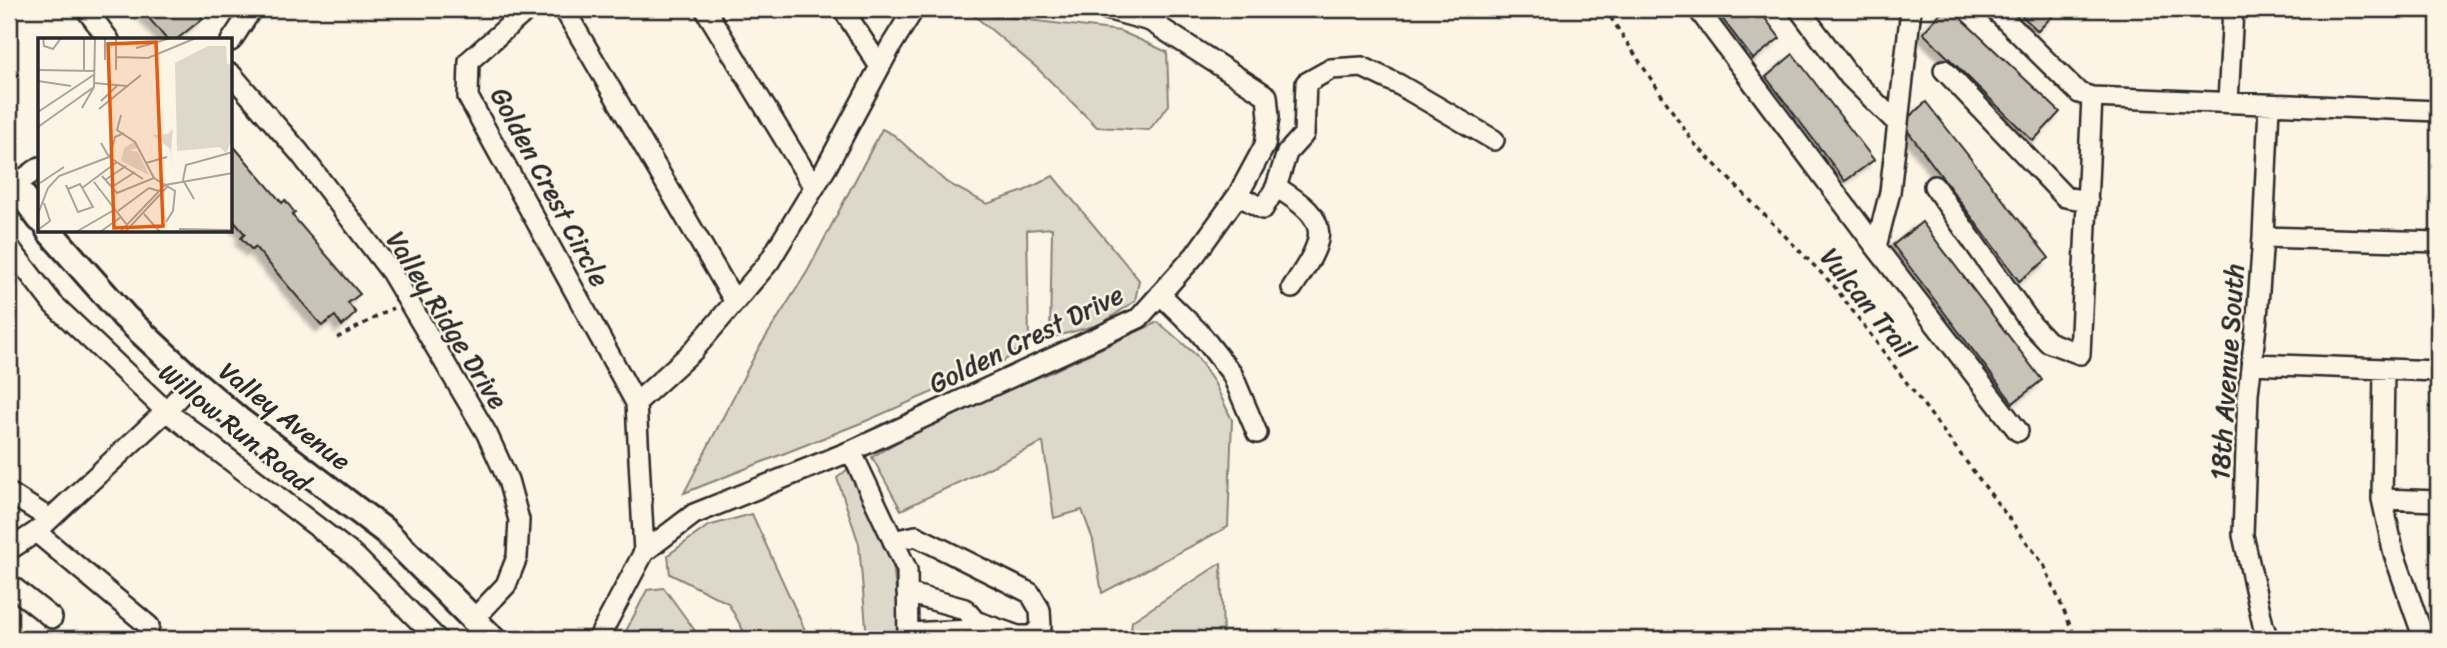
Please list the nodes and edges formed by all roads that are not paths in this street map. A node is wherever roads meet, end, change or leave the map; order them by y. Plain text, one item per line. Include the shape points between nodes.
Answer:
1 (86, 9) edge
2 (528, 9) edge
3 (564, 9) edge
4 (705, 9) edge
5 (844, 9) edge
6 (914, 9) edge
7 (1106, 9) edge
8 (1698, 9) edge
9 (1799, 9) edge
10 (1911, 9) edge
11 (1994, 9) edge
12 (2234, 9) edge
13 (248, 10) edge
14 (108, 38) edge
15 (233, 39) edge
16 (880, 67) junction
17 (1944, 70) dead end
18 (233, 76) edge
19 (2092, 97) junction
20 (2228, 102) junction
21 (2269, 106) junction
22 (2438, 111) edge
23 (1898, 124) junction
24 (1494, 140) dead end
25 (38, 168) edge
26 (12, 181) edge
27 (1934, 186) dead end
28 (814, 187) junction
29 (1276, 187) junction
30 (1238, 195) junction
31 (2088, 201) junction
32 (38, 216) edge
33 (51, 233) edge
34 (2263, 237) junction
35 (2438, 242) edge
36 (9, 247) edge
37 (1876, 247) junction
38 (1292, 288) dead end
39 (1160, 294) junction
40 (735, 302) junction
41 (2252, 364) junction
42 (2384, 370) junction
43 (2438, 371) edge
44 (193, 381) junction
45 (636, 403) junction
46 (166, 411) junction
47 (2018, 432) dead end
48 (1257, 433) dead end
49 (851, 451) junction
50 (9, 494) edge
51 (2382, 499) junction
52 (2438, 501) edge
53 (43, 525) junction
54 (893, 541) junction
55 (9, 551) edge
56 (644, 552) junction
57 (9, 584) edge
58 (907, 593) junction
59 (52, 618) dead end
60 (473, 620) junction
61 (975, 621) junction
62 (149, 626) dead end
63 (908, 636) edge
64 (437, 639) edge
65 (493, 639) edge
66 (598, 639) edge
67 (2269, 639) edge
68 (2424, 639) edge

1 - 14 street
2 - 45 street, Golden Crest Circle via 469,61 468,97
3 - 40 street
4 - 28 street
5 - 16 street
6 - 16 street
7 - 30 street, Golden Crest Drive via 1150,21 1267,96 1265,145
8 - 37 street
9 - 23 street via 1850,77
10 - 23 street
11 - 19 street via 2079,93
12 - 20 street
13 - 15 street
16 - 28 street
17 - 31 street via 2065,197
18 - 60 street, Valley Ridge Drive via 299,152 391,272 487,434 508,480 519,520 517,557 506,585
19 - 20 street
19 - 31 street
20 - 21 street
21 - 22 street
21 - 34 street, 18th Avenue South
23 - 37 street via 1890,192
24 - 29 street via 1362,68 1331,69 1306,83 1304,134 1287,153
25 - 26 street
26 - 32 main road
27 - 31 street via 2032,325 2048,342 2080,354
28 - 40 street via 769,262
29 - 30 street via 1263,209
29 - 38 street via 1301,202 1319,230 1313,257
30 - 39 street, Golden Crest Drive
33 - 44 main road, Valley Avenue via 125,317
34 - 35 street
34 - 41 street, 18th Avenue South
36 - 46 street, Willow Run Road via 53,303
37 - 47 street
39 - 48 street via 1199,331 1232,374
39 - 49 street, Golden Crest Drive via 1139,318
40 - 45 street via 693,351
41 - 42 street
41 - 67 street, 18th Avenue South via 2243,535
42 - 43 street
42 - 51 street
44 - 46 street
44 - 60 main road, Valley Avenue via 385,531
45 - 56 street, Golden Crest Circle
46 - 53 street
46 - 64 street, Willow Run Road via 355,556
49 - 54 street
49 - 56 street, Golden Crest Drive via 694,514
50 - 53 street
51 - 52 street
51 - 68 street via 2394,554
53 - 55 street
53 - 62 street
54 - 58 street via 907,570
54 - 61 street via 916,536 1030,593 1040,610 1041,627 1032,636 1018,636
56 - 66 street, Golden Crest Drive
57 - 59 street
58 - 61 street via 965,609
58 - 63 street
60 - 65 main road, Valley Avenue
61 - 63 street via 970,630

